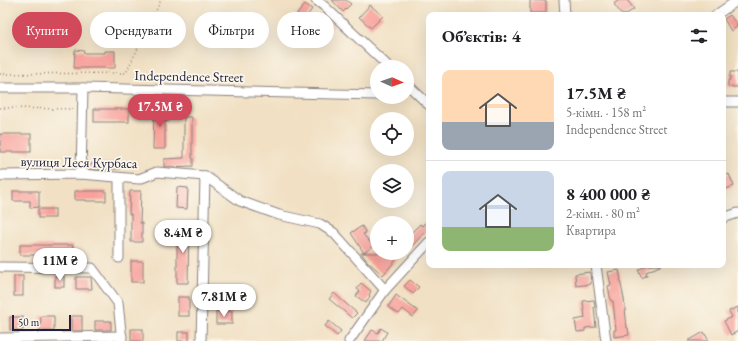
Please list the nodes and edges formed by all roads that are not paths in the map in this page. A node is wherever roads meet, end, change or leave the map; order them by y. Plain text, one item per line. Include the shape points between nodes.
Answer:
1 (316, 0) edge
2 (564, 0) edge
3 (738, 0) edge
4 (565, 12) edge
5 (720, 12) edge
6 (382, 60) edge
7 (0, 88) edge
8 (83, 88) junction
9 (414, 89) edge
10 (370, 95) edge
11 (424, 96) edge
12 (726, 102) edge
13 (738, 102) edge
14 (81, 174) junction
15 (205, 176) junction
16 (0, 177) edge
17 (119, 178) junction
18 (738, 213) edge
19 (726, 217) edge
20 (426, 245) edge
21 (119, 258) dead end
22 (0, 266) edge
23 (598, 268) edge
24 (385, 290) junction
25 (0, 335) edge
26 (122, 339) edge
27 (354, 339) edge
28 (0, 340) edge
29 (202, 341) edge
30 (606, 341) edge

1 - 6 street
2 - 4 street
3 - 5 street
7 - 8 street, Independence Street
8 - 10 street, Independence Street
8 - 14 street
9 - 11 street
12 - 13 street
14 - 16 street, вулиця Леся Курбаса
14 - 17 street, вулиця Леся Курбаса
15 - 17 street, вулиця Леся Курбаса via 157,172 139,179
15 - 24 street via 240,201 279,215 320,224 334,233
15 - 29 street
17 - 21 street
18 - 19 street
20 - 24 street
22 - 26 street via 92,268 118,303
23 - 30 street
24 - 27 street
25 - 28 street
26 - 28 street

